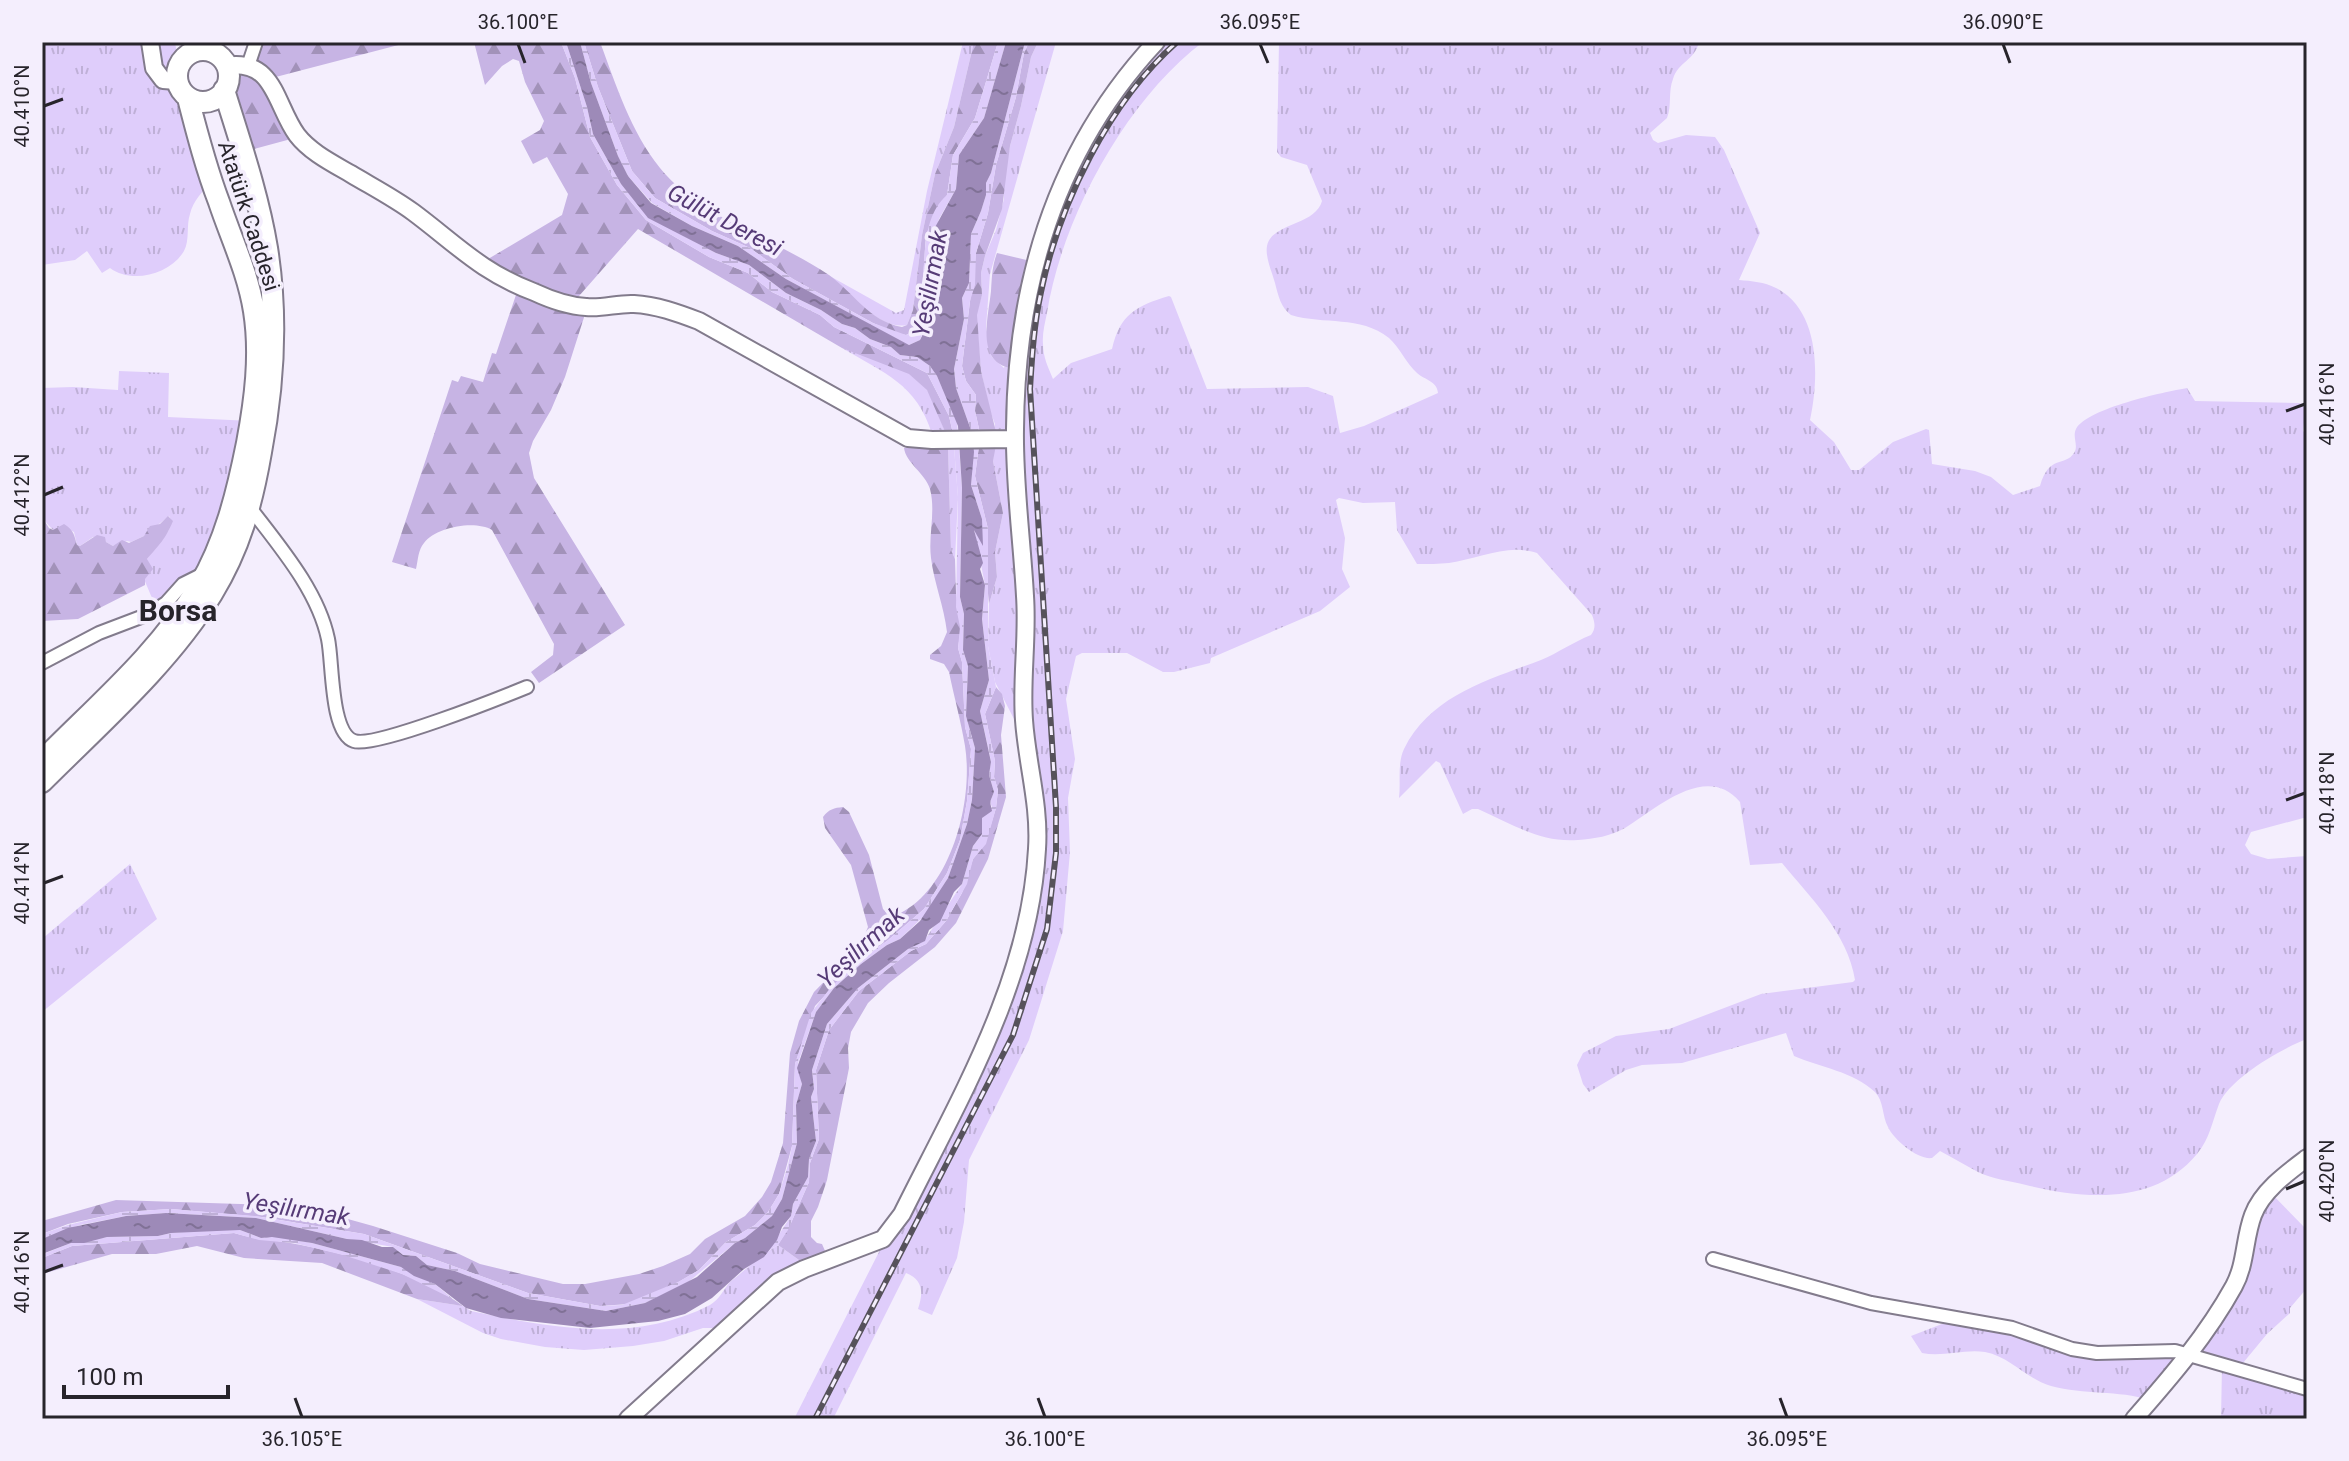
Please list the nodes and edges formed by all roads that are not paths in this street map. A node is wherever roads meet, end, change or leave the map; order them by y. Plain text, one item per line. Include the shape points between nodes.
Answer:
1 (150, 42) edge
2 (175, 42) edge
3 (256, 42) edge
4 (1156, 42) edge
5 (216, 54) edge
6 (248, 66) junction
7 (181, 82) junction
8 (224, 90) junction
9 (1008, 439) junction
10 (251, 509) junction
11 (205, 573) junction
12 (42, 663) edge
13 (527, 687) dead end
14 (42, 761) edge
15 (42, 782) edge
16 (2307, 1158) edge
17 (2307, 1166) edge
18 (2290, 1171) junction
19 (1713, 1259) dead end
20 (2188, 1355) junction
21 (2307, 1389) edge
22 (628, 1419) edge
23 (2134, 1419) edge

1 - 7 street via 156,74
2 - 7 highway, Atatürk Caddesi
3 - 6 street
4 - 9 street via 1081,144 1061,186 1021,322
5 - 6 street
5 - 7 highway via 192,53
5 - 8 highway, Atatürk Caddesi via 228,76
6 - 9 street via 268,79 305,143 409,209 478,265 504,279 587,308 639,304 679,313 908,438
7 - 8 highway via 198,102
7 - 11 highway, Atatürk Caddesi via 249,285 257,347 253,411 236,497
8 - 10 highway, Atatürk Caddesi via 257,203 273,310 272,383
9 - 22 street via 1025,601 1023,700 1037,850 1026,923 993,1028 891,1232 778,1282
10 - 13 street via 320,615 331,653 340,728 350,740 364,743 426,725
10 - 15 highway, Atatürk Caddesi via 212,593 183,634
11 - 12 street via 183,584 149,614
11 - 14 highway, Atatürk Caddesi via 142,660
16 - 18 street
17 - 18 street
18 - 20 street via 2257,1207 2237,1281
19 - 20 street via 1871,1303 2012,1328 2084,1352 2159,1350
20 - 21 street
20 - 23 street

